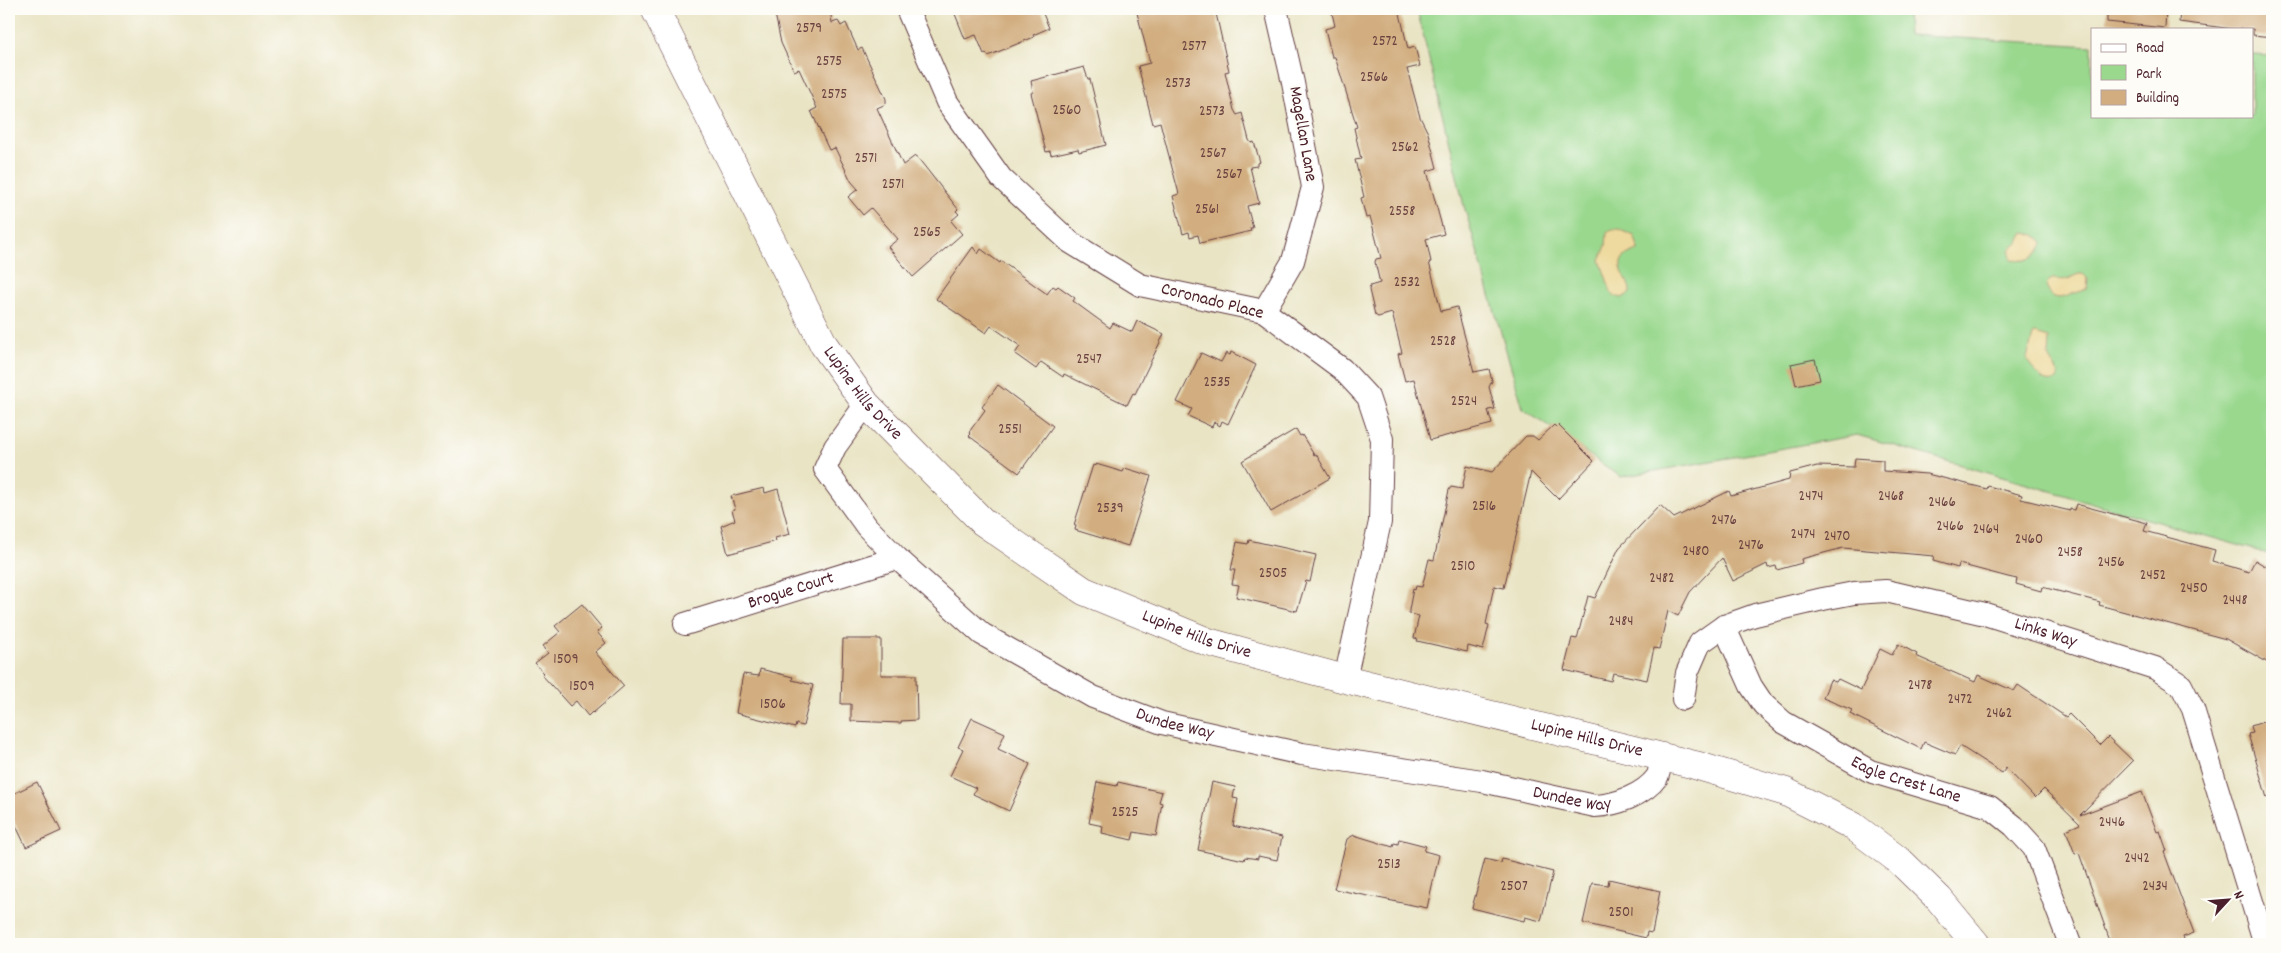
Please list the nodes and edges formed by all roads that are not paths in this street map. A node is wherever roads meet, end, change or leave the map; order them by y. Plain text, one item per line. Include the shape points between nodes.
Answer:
1 (654, 9) edge
2 (907, 9) edge
3 (1276, 9) edge
4 (1264, 311) junction
5 (866, 404) junction
6 (897, 558) junction
7 (685, 624) dead end
8 (1724, 626) junction
9 (1345, 679) junction
10 (1683, 699) dead end
11 (1661, 758) junction
12 (1976, 944) edge
13 (2070, 944) edge
14 (2265, 944) edge

1 - 5 street, Lupine Hills Drive via 824,345
2 - 4 street, Coronado Place via 947,102 1001,178 1070,242 1140,285
3 - 4 street, Magellan Lane via 1314,187 1293,261
4 - 9 street, Coronado Place via 1349,376 1368,397 1382,440 1380,522
5 - 6 street, Dundee Way via 835,447 825,469 867,527
5 - 9 street, Lupine Hills Drive via 983,522 1084,591 1208,642
6 - 7 street, Brogue Court
6 - 11 street, Dundee Way via 982,634 1093,697 1162,723 1302,754 1482,781 1595,806 1609,805 1637,794 1657,776
8 - 10 street, Links Way via 1700,643 1687,673
8 - 13 street, Eagle Crest Lane via 1751,686 1763,704 1783,722 1870,771 1990,807 2014,826 2034,848
8 - 14 street, Links Way via 1823,599 1886,591 1985,614 2155,668 2181,684 2193,708
9 - 11 street, Lupine Hills Drive
11 - 12 street, Lupine Hills Drive via 1786,792 1853,826 1900,862

